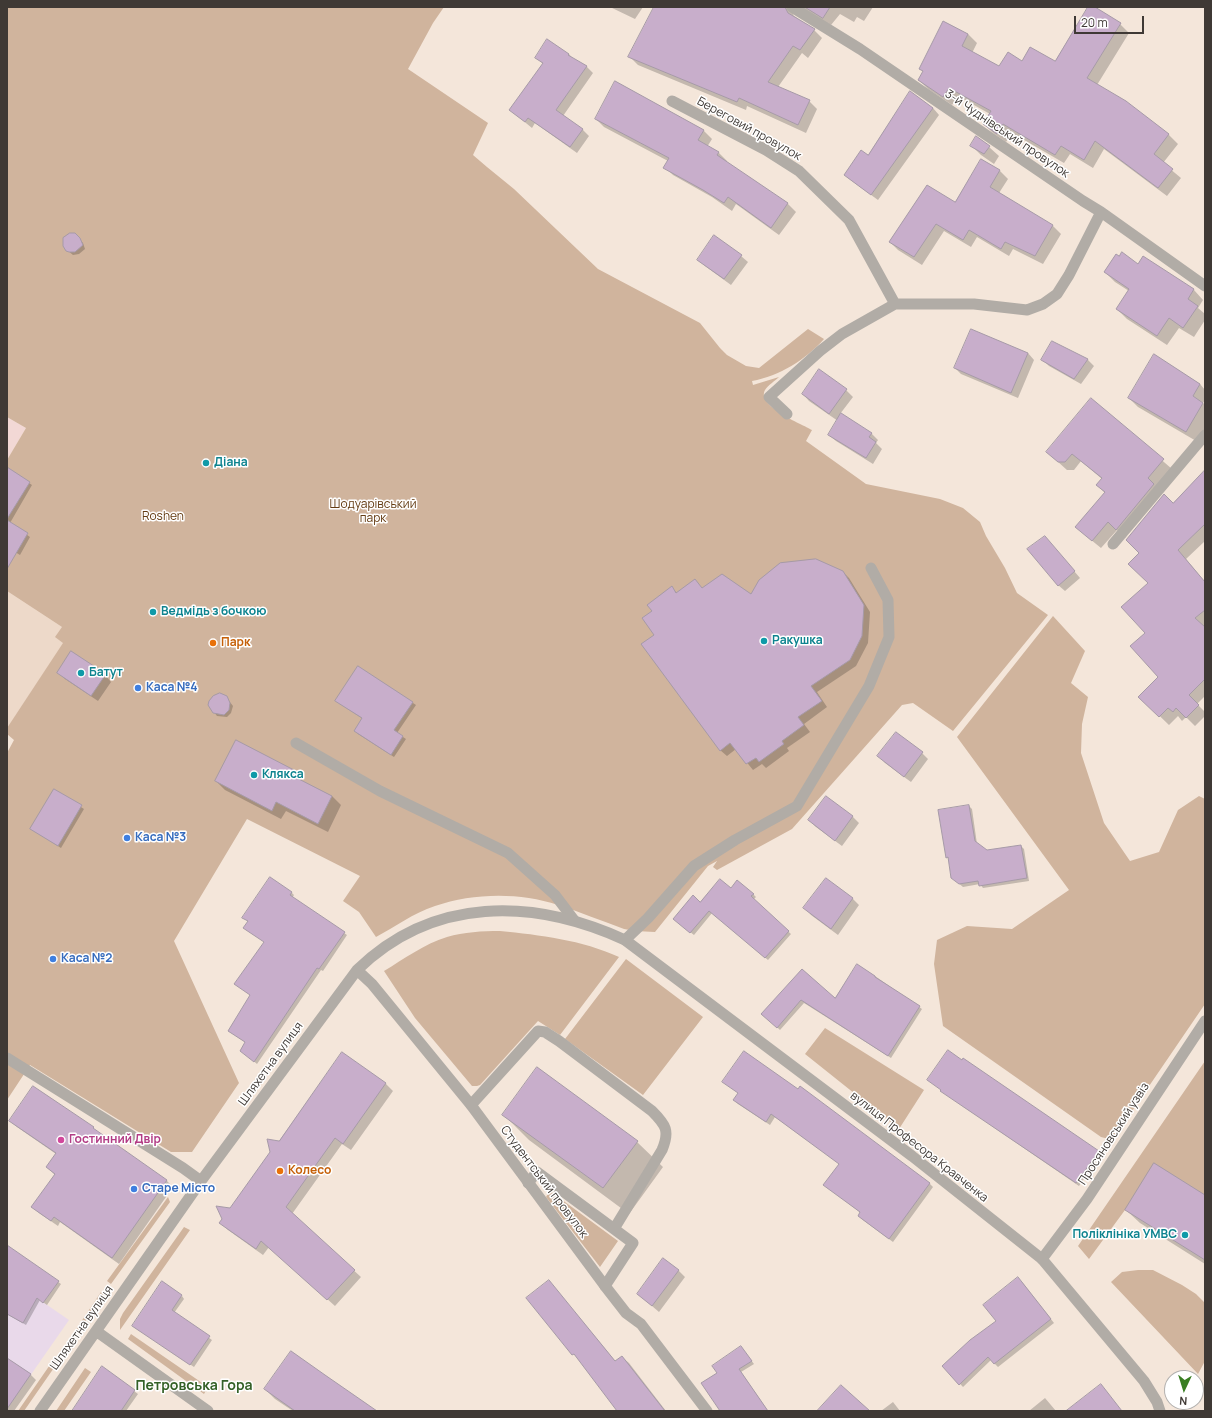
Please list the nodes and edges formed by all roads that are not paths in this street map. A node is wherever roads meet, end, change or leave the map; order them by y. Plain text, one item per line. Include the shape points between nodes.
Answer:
1 (792, 7) edge
2 (672, 101) dead end
3 (1101, 212) junction
4 (1205, 286) edge
5 (895, 304) junction
6 (787, 414) dead end
7 (1205, 435) edge
8 (1113, 544) dead end
9 (871, 568) dead end
10 (296, 743) dead end
11 (574, 920) junction
12 (625, 940) junction
13 (357, 970) junction
14 (1205, 1021) edge
15 (7, 1058) edge
16 (471, 1105) junction
17 (201, 1181) junction
18 (528, 1183) junction
19 (614, 1229) junction
20 (1042, 1259) junction
21 (605, 1286) junction
22 (96, 1331) junction
23 (40, 1411) edge
24 (208, 1411) edge
25 (707, 1411) edge
26 (1160, 1411) edge

1 - 3 street, 3-й Чуднівський провулок via 860,49
2 - 5 street, Береговий провулок via 766,150 799,171 849,220
3 - 4 street, 3-й Чуднівський провулок
3 - 5 street via 1069,275 1057,294 1043,304 1027,310 974,304
5 - 6 street via 842,334 769,397
7 - 8 street
9 - 12 street via 888,600 889,637 869,686 797,806 694,866
10 - 11 street via 380,791 508,853 555,894
11 - 12 street, Шляхетна вулиця
11 - 13 street, Шляхетна вулиця via 504,910 442,918 389,942
12 - 20 street, вулиця Професора Кравченка via 912,1156
13 - 16 street, Студентський провулок via 372,984
13 - 17 street, Шляхетна вулиця
14 - 20 street, Просяновський узвіз via 1088,1199
15 - 17 street
16 - 18 street, Студентський провулок
16 - 19 street via 538,1032 545,1032 652,1111 662,1121 666,1139 662,1150
17 - 22 street, Шляхетна вулиця
18 - 19 street via 537,1172
18 - 21 street, Студентський провулок
19 - 21 street via 633,1243
20 - 26 street, вулиця Професора Кравченка via 1144,1381
21 - 25 street, Студентський провулок via 626,1313 641,1324
22 - 23 street, Шляхетна вулиця
22 - 24 street

